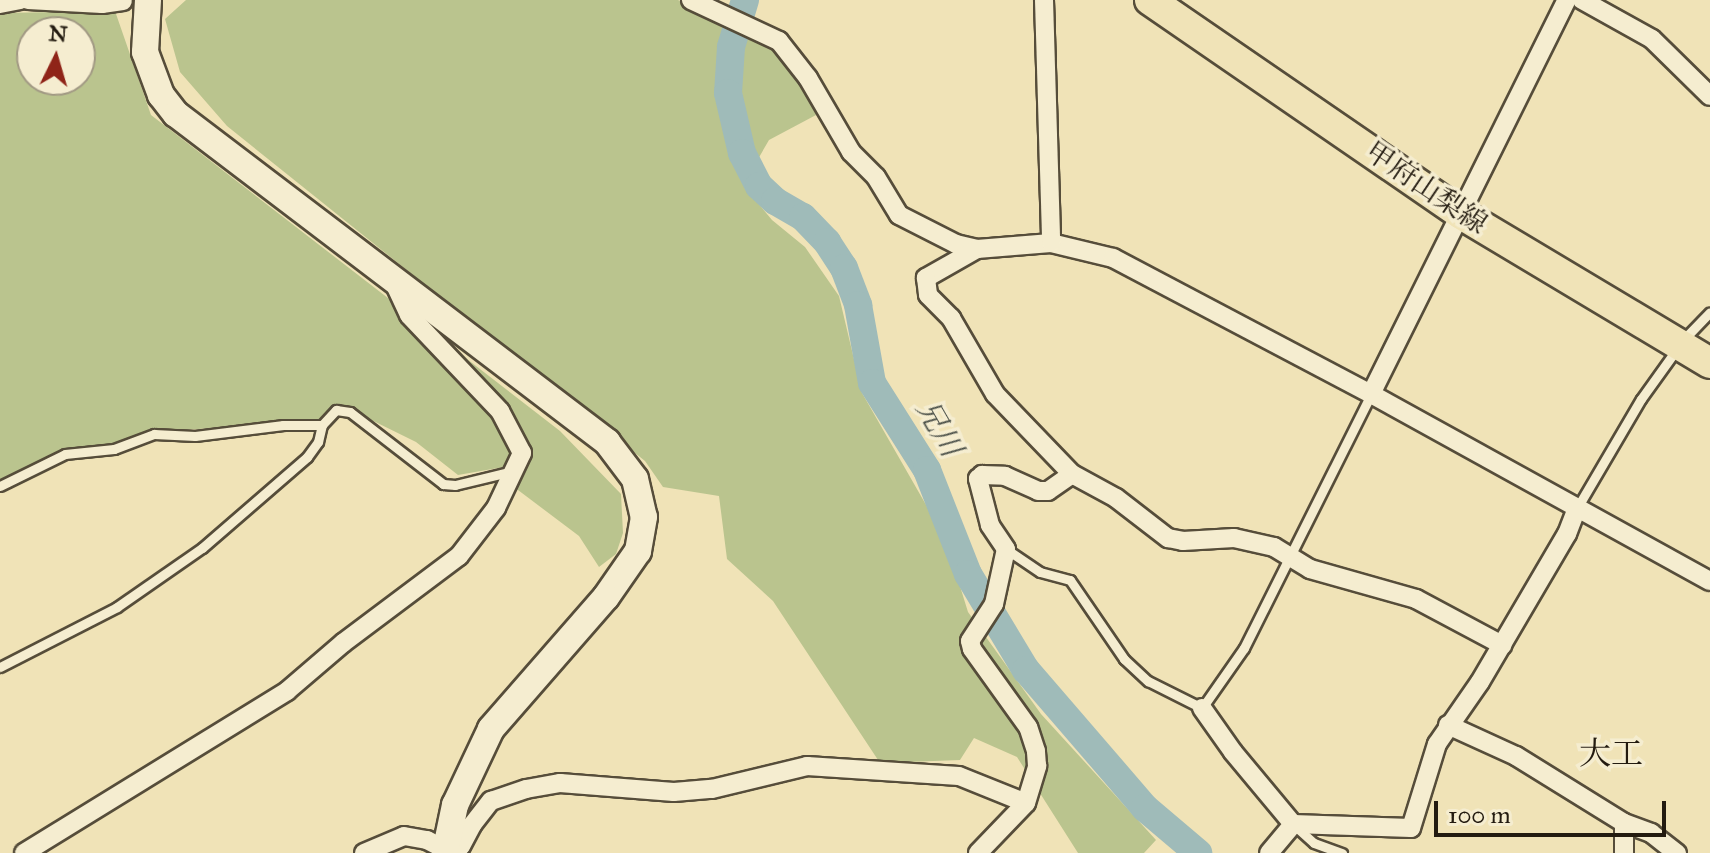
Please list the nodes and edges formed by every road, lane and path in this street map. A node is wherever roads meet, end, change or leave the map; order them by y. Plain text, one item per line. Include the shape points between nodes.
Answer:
1 (21, 0) edge
2 (28, 0) edge
3 (691, 0) edge
4 (1044, 0) edge
5 (1150, 0) edge
6 (1567, 0) edge
7 (1582, 0) edge
8 (136, 1) edge
9 (0, 4) edge
10 (1710, 96) edge
11 (1461, 214) junction
12 (1051, 243) junction
13 (977, 249) junction
14 (393, 281) junction
15 (1710, 312) edge
16 (1679, 346) junction
17 (1710, 363) edge
18 (1371, 394) junction
19 (322, 425) junction
20 (516, 470) junction
21 (1072, 474) junction
22 (0, 486) edge
23 (1577, 508) junction
24 (1006, 549) junction
25 (1289, 555) junction
26 (1710, 581) edge
27 (1502, 645) junction
28 (0, 667) edge
29 (1202, 708) junction
30 (1448, 725) junction
31 (1026, 803) junction
32 (1624, 823) junction
33 (1293, 824) junction
34 (444, 851) edge
35 (24, 853) edge
36 (364, 853) edge
37 (978, 853) edge
38 (1269, 853) edge
39 (1342, 853) edge
40 (1624, 853) edge
41 (1677, 853) edge

1 - 9 street
2 - 8 street
3 - 13 street via 779,41 899,215
4 - 12 street
5 - 11 main road, 甲府山梨線
6 - 11 street
7 - 10 street via 1652,39
8 - 14 street via 145,52 161,95 176,114
11 - 16 main road, 甲府山梨線
11 - 18 street
12 - 13 street
12 - 18 street via 1113,258
13 - 21 street via 926,278 928,295 951,318 995,394
14 - 20 street via 409,315 500,411 522,453
14 - 34 street via 607,442 635,479 644,517 638,551 627,571 491,729 455,805
15 - 16 lane
16 - 17 main road, 甲府山梨線
16 - 23 lane
18 - 23 street
18 - 25 lane
19 - 20 lane via 336,410 350,412 443,484
19 - 22 lane via 195,436 154,434 114,449 65,454
19 - 28 lane via 307,457 202,548 117,607
20 - 35 street via 496,508 459,556 287,691
21 - 24 street via 1048,491 1005,476 978,479 990,525
21 - 25 street via 1116,498 1168,538 1234,538
23 - 26 street
23 - 27 street
24 - 29 lane via 1040,572 1070,580 1124,659 1148,681
24 - 31 street via 994,604 970,641 976,660 1033,737 1037,766
25 - 27 street via 1310,569 1416,599
25 - 29 lane via 1244,648
27 - 30 street
29 - 33 street
30 - 32 street via 1516,756
30 - 33 street via 1411,828
31 - 34 street via 959,776 807,766 712,789 674,792 560,783 491,801 461,846
31 - 37 street
32 - 40 street
32 - 41 street via 1651,833
33 - 38 street
33 - 39 lane via 1314,843
34 - 36 street via 427,840 404,836

